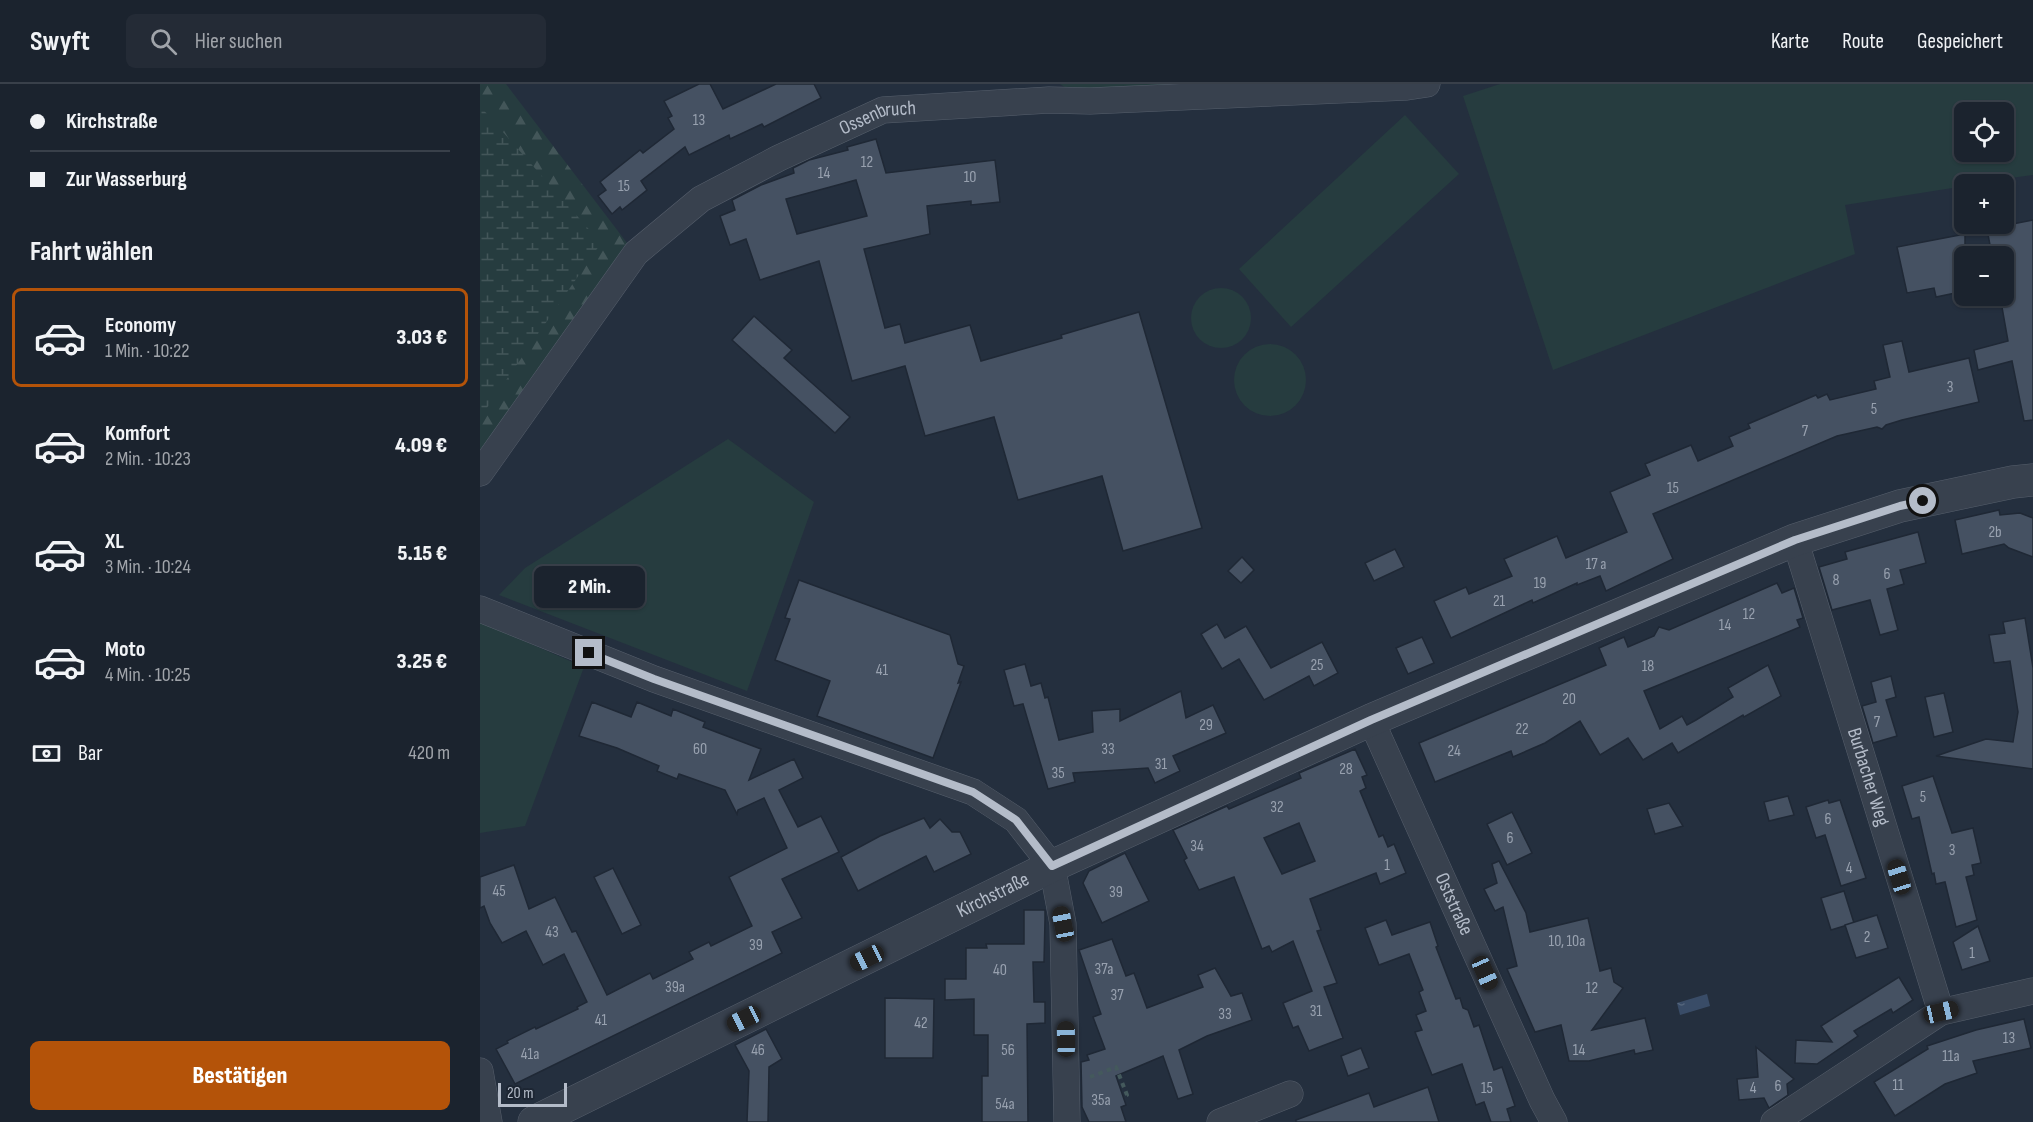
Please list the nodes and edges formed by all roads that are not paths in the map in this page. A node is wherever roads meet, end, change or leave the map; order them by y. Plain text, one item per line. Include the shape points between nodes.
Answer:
1 (1427, 84) edge
2 (480, 473) edge
3 (2033, 480) edge
4 (1795, 540) junction
5 (480, 609) edge
6 (1371, 720) junction
7 (1052, 866) junction
8 (2033, 991) edge
9 (1941, 1012) junction
10 (480, 1071) edge
11 (1290, 1095) dead end
12 (489, 1122) edge
13 (534, 1122) edge
14 (1067, 1122) edge
15 (1220, 1122) edge
16 (1554, 1122) edge
17 (1774, 1122) edge

1 - 2 street, Ossenbruch via 883,110 700,199 636,253
3 - 4 street, Kirchstraße via 1900,506
4 - 6 street, Kirchstraße
4 - 9 street, Burbacher Weg
5 - 7 street via 654,679 973,792 1016,820
6 - 7 street, Kirchstraße
6 - 16 street, Oststraße
7 - 13 street, Kirchstraße
7 - 14 street via 1063,924
8 - 9 street
9 - 17 street
10 - 12 street
11 - 15 street

